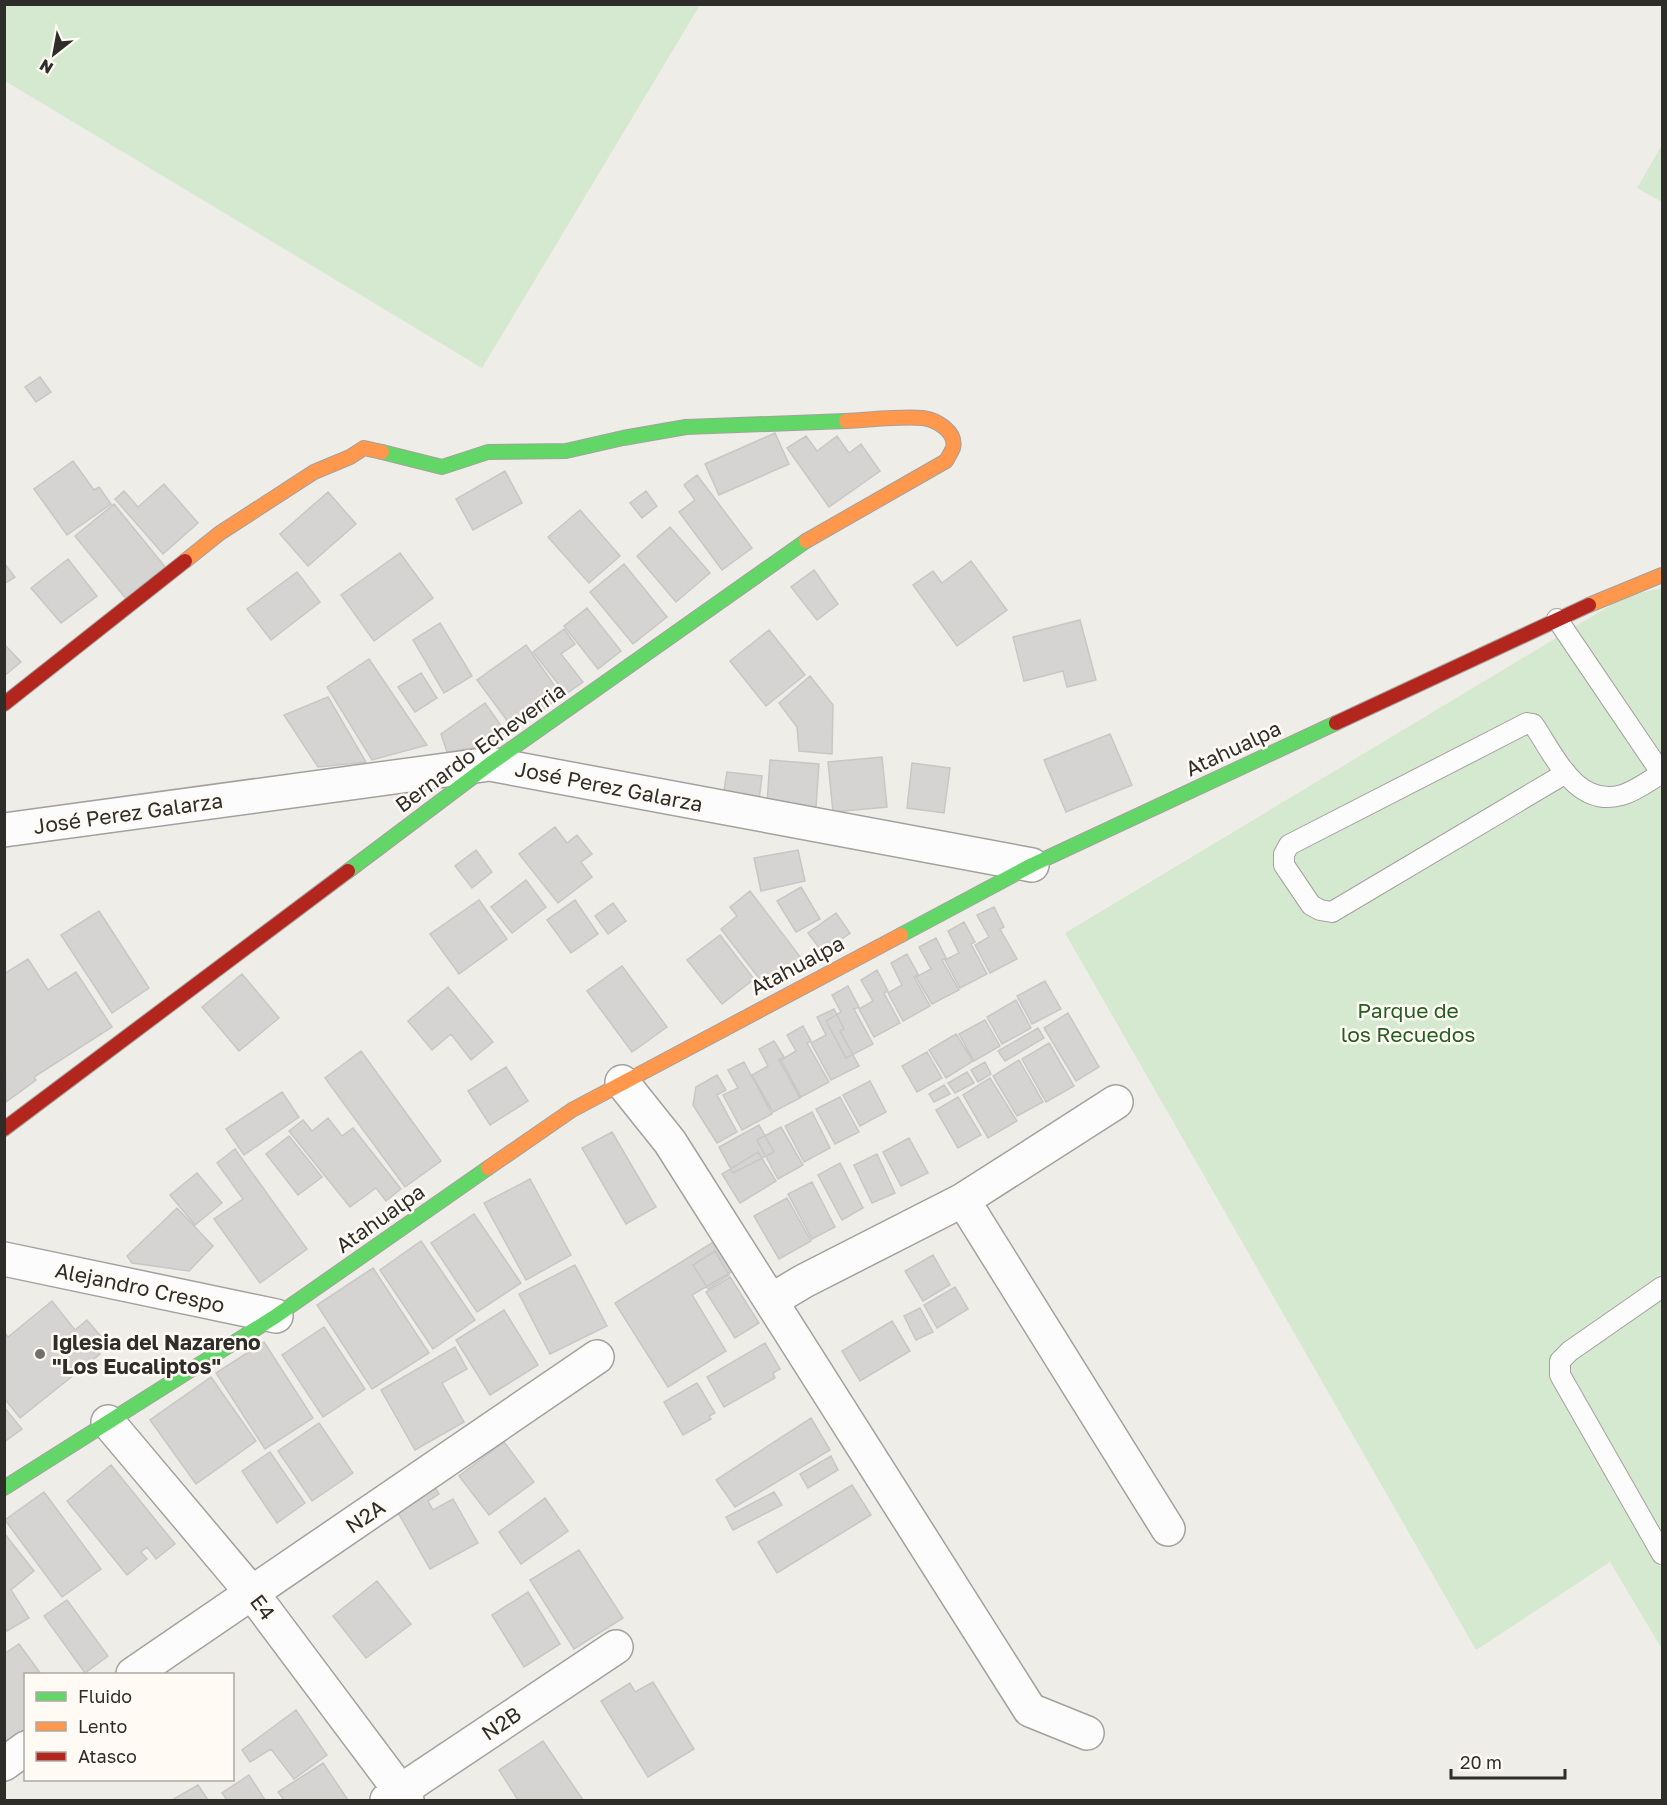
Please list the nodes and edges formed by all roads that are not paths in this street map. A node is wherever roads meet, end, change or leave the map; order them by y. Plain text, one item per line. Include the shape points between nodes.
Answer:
1 (1662, 575) edge
2 (1557, 619) junction
3 (4, 704) edge
4 (490, 764) junction
5 (1566, 773) junction
6 (1662, 773) edge
7 (4, 830) edge
8 (1032, 865) junction
9 (622, 1082) junction
10 (1116, 1102) dead end
11 (4, 1128) edge
12 (963, 1200) junction
13 (4, 1259) edge
14 (1662, 1287) edge
15 (772, 1300) junction
16 (276, 1316) junction
17 (597, 1357) dead end
18 (108, 1422) junction
19 (4, 1488) edge
20 (1168, 1529) dead end
21 (1662, 1554) edge
22 (252, 1593) junction
23 (616, 1647) dead end
24 (134, 1673) edge
25 (1087, 1733) dead end
26 (24, 1749) edge
27 (4, 1764) edge
28 (398, 1797) edge

1 - 2 street, Atahualpa
2 - 6 lane
2 - 8 street, Atahualpa
3 - 4 street, Bernardo Echeverria via 220,533 314,472 364,448 442,467 488,452 566,451 686,427 923,418 939,422 953,439 954,447 946,462 808,539
4 - 7 street, José Perez Galarza
4 - 8 street, José Perez Galarza
4 - 11 street, Bernardo Echeverria
5 - 5 lane via 1533,724 1521,725 1289,845 1284,865 1311,905 1332,912
5 - 6 lane via 1577,787 1601,798 1623,795
8 - 9 street, Atahualpa
9 - 15 street via 670,1142
9 - 16 street, Atahualpa via 572,1110
10 - 12 street
12 - 15 street
12 - 20 street
13 - 16 street, Alejandro Crespo
14 - 21 lane via 1570,1351 1560,1361 1560,1375
15 - 25 street via 1030,1710
16 - 18 street, Atahualpa
17 - 22 street, N2A
18 - 19 street, Atahualpa
18 - 22 street, E4
22 - 24 street, N2A
22 - 28 street, E4
23 - 28 street, N2B
26 - 27 street

